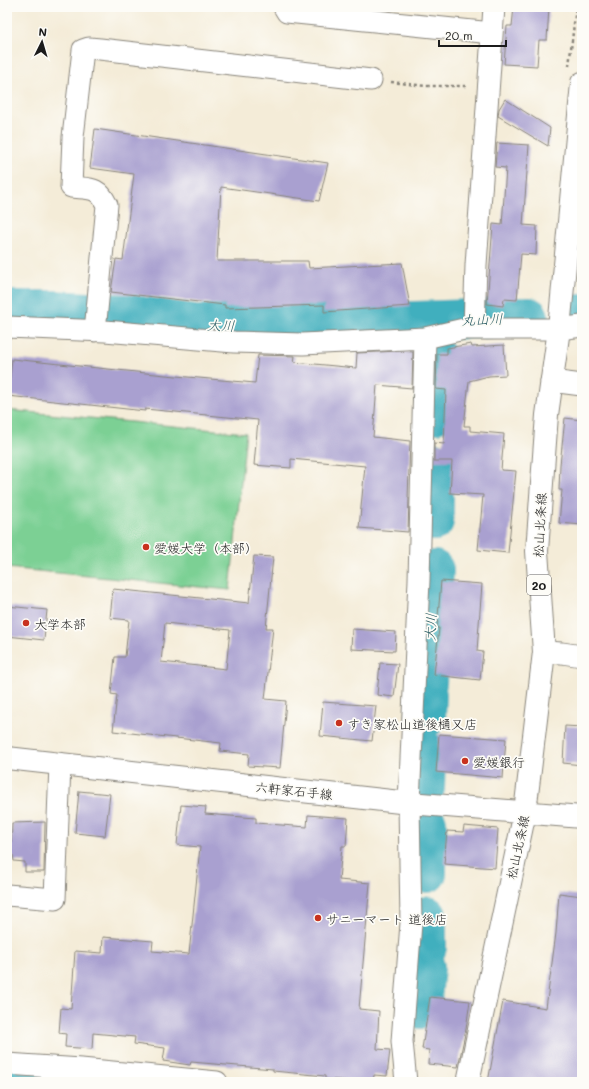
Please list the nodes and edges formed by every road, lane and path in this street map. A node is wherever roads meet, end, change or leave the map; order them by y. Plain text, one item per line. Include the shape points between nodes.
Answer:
1 (284, 7) edge
2 (494, 7) edge
3 (492, 33) junction
4 (371, 80) joint
5 (582, 83) edge
6 (488, 88) junction
7 (475, 323) junction
8 (582, 326) edge
9 (7, 327) edge
10 (559, 329) junction
11 (95, 330) junction
12 (425, 338) junction
13 (552, 380) junction
14 (582, 385) edge
15 (544, 652) junction
16 (582, 656) edge
17 (7, 758) edge
18 (60, 764) junction
19 (409, 803) junction
20 (525, 812) junction
21 (582, 817) edge
22 (7, 895) edge
23 (7, 1064) edge
24 (217, 1082) edge
25 (406, 1082) edge
26 (468, 1082) edge

1 - 3 street via 286,12
2 - 3 street
3 - 6 street
4 - 6 path via 426,86
4 - 11 street via 100,49 83,50 73,137 71,187 92,189 102,194 107,205
5 - 10 main road, 松山北条線 / 20
6 - 7 street via 476,265
7 - 10 street
7 - 12 street via 464,329
8 - 10 street
9 - 11 street
10 - 13 main road, 松山北条線 / 20
11 - 12 street via 234,342 295,344
12 - 19 street via 419,580
13 - 14 street
13 - 15 main road, 松山北条線 / 20 via 537,551
15 - 16 street
15 - 20 main road, 松山北条線 / 20
17 - 18 main road, 六軒家石手線
18 - 19 main road, 六軒家石手線
18 - 22 street via 56,899
19 - 20 main road, 六軒家石手線
19 - 25 street via 411,923 402,1041
20 - 21 main road, 六軒家石手線
20 - 26 main road, 松山北条線 / 20
23 - 24 street

